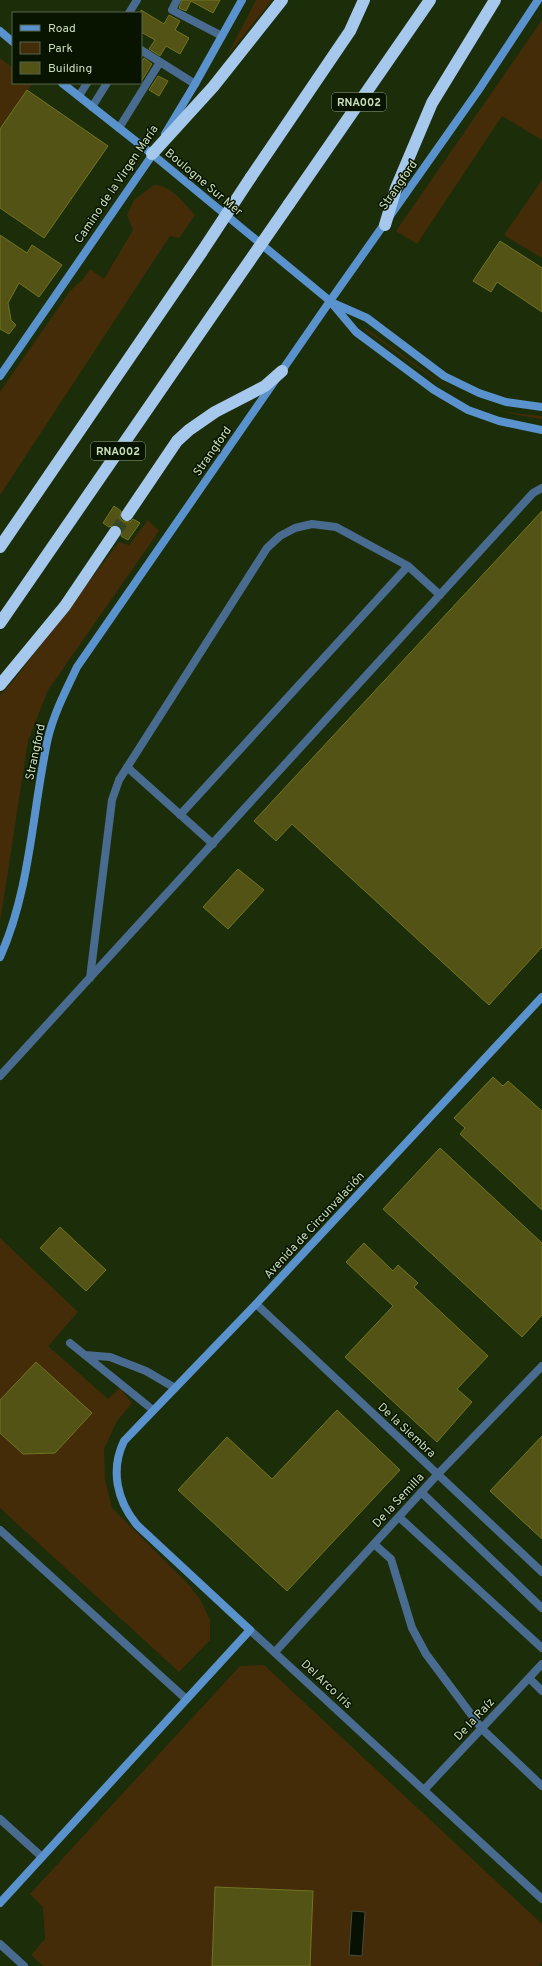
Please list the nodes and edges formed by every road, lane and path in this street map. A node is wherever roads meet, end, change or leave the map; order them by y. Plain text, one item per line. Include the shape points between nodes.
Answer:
1 (137, 0) edge
2 (177, 0) edge
3 (242, 0) edge
4 (282, 0) edge
5 (364, 0) edge
6 (430, 0) edge
7 (495, 0) edge
8 (538, 0) edge
9 (130, 12) edge
10 (0, 31) edge
11 (222, 36) junction
12 (12, 41) edge
13 (142, 51) edge
14 (160, 62) junction
15 (63, 84) edge
16 (86, 84) edge
17 (106, 84) edge
18 (195, 84) junction
19 (79, 96) junction
20 (92, 106) junction
21 (119, 128) junction
22 (152, 154) junction
23 (385, 225) junction
24 (330, 301) junction
25 (282, 371) junction
26 (0, 376) edge
27 (542, 408) edge
28 (542, 430) edge
29 (542, 488) edge
30 (127, 515) tunnel mouth
31 (116, 532) tunnel mouth
32 (0, 546) edge
33 (408, 566) junction
34 (440, 595) junction
35 (0, 623) edge
36 (0, 685) edge
37 (127, 767) junction
38 (180, 815) junction
39 (213, 844) junction
40 (0, 957) edge
41 (90, 978) junction
42 (542, 997) edge
43 (0, 1076) edge
44 (256, 1304) junction
45 (70, 1342) dead end
46 (85, 1355) junction
47 (542, 1366) edge
48 (175, 1388) junction
49 (153, 1410) junction
50 (116, 1474) joint
51 (437, 1475) junction
52 (422, 1492) junction
53 (399, 1517) junction
54 (0, 1530) edge
55 (374, 1544) junction
56 (542, 1572) edge
57 (542, 1608) edge
58 (250, 1630) junction
59 (542, 1648) edge
60 (275, 1652) junction
61 (542, 1664) edge
62 (529, 1678) junction
63 (542, 1691) edge
64 (186, 1699) junction
65 (482, 1729) junction
66 (542, 1786) edge
67 (424, 1790) junction
68 (0, 1819) edge
69 (42, 1857) junction
70 (542, 1899) edge
71 (0, 1903) edge
72 (0, 1944) edge
73 (24, 1966) edge

1 - 9 lane
2 - 11 lane via 172,10
3 - 11 street, Camino de la Virgen María
4 - 22 highway via 213,87
5 - 32 highway, RNA002, bridge via 350,31
6 - 35 highway, RNA002, bridge
7 - 23 highway via 432,103 396,188
8 - 23 street, Strangford via 478,92
10 - 12 street
11 - 18 street, Camino de la Virgen María
13 - 14 lane
14 - 18 lane
14 - 21 lane
15 - 19 street, Boulogne Sur Mer
16 - 19 lane
17 - 20 lane
18 - 22 street, Camino de la Virgen María
19 - 20 street, Boulogne Sur Mer
20 - 21 street, Boulogne Sur Mer
21 - 22 street, Boulogne Sur Mer
22 - 24 street, Boulogne Sur Mer
22 - 26 street, Camino de la Virgen María
23 - 24 street, Strangford
24 - 25 street, Strangford
24 - 27 street, Boulogne Sur Mer via 366,318 444,376 479,393 506,402
24 - 28 street, Boulogne Sur Mer via 356,332 434,390 468,410 499,421
25 - 30 highway via 266,386 215,412 177,441
25 - 40 street, Strangford via 74,673 48,736 22,894
29 - 34 lane via 533,493
31 - 36 highway via 65,606
33 - 34 lane
33 - 37 lane via 336,527 312,524 295,528 280,536 267,548
33 - 38 lane
34 - 39 lane
37 - 38 lane
37 - 41 lane via 112,800
38 - 39 lane
39 - 41 lane
41 - 43 lane
42 - 44 street, Avenida de Circunvalación
44 - 48 street, Avenida de Circunvalación
44 - 51 lane, De la Siembra
45 - 46 lane
46 - 48 lane via 110,1357 146,1371
46 - 49 lane
47 - 51 lane, De la Semilla
48 - 49 street, Avenida de Circunvalación
49 - 50 street, Avenida de Circunvalación via 124,1441 118,1453
50 - 58 street, Del Arco Iris via 122,1501 137,1525
51 - 52 lane, De la Semilla
51 - 56 lane, De la Siembra
52 - 53 lane, De la Semilla
52 - 57 lane
53 - 55 lane, De la Semilla
53 - 59 lane
54 - 64 lane
55 - 60 lane, De la Semilla
55 - 65 lane via 391,1559 412,1628 426,1654
58 - 60 lane, Del Arco Iris
58 - 64 street
60 - 67 lane, Del Arco Iris
61 - 62 lane, De la Raíz
62 - 63 lane
62 - 65 lane, De la Raíz
64 - 69 street
65 - 66 lane
65 - 67 lane, De la Raíz
67 - 70 lane, Del Arco Iris
68 - 69 lane
69 - 71 street
72 - 73 lane

